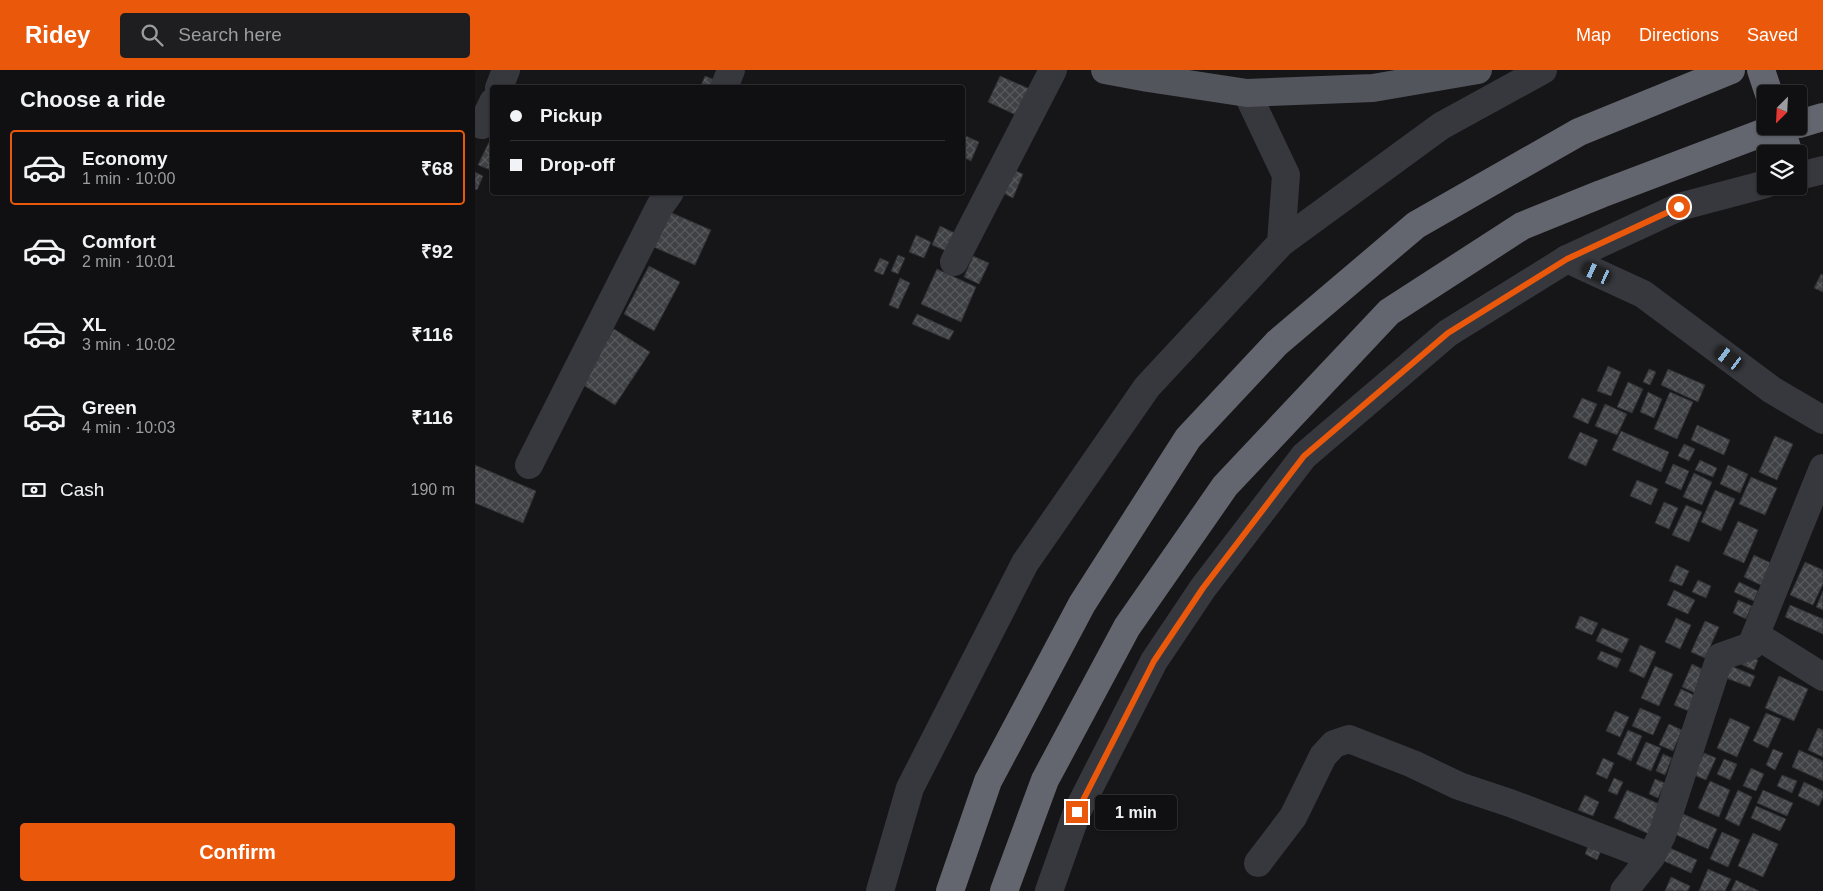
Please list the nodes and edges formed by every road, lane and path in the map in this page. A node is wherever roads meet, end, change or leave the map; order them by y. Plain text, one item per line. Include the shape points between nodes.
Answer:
1 (506, 70) edge
2 (731, 70) edge
3 (1053, 70) edge
4 (1105, 70) edge
5 (1478, 70) edge
6 (1543, 70) edge
7 (1731, 70) edge
8 (1761, 70) edge
9 (500, 85) edge
10 (725, 85) edge
11 (1766, 85) edge
12 (1247, 93) junction
13 (1823, 117) edge
14 (1807, 122) edge
15 (1758, 135) edge
16 (1823, 170) edge
17 (1807, 174) edge
18 (1757, 186) edge
19 (668, 195) edge
20 (1281, 243) junction
21 (1567, 259) junction
22 (954, 262) dead end
23 (1823, 420) edge
24 (529, 465) dead end
25 (1823, 468) edge
26 (1755, 635) junction
27 (1823, 678) edge
28 (1651, 857) junction
29 (1258, 863) dead end
30 (880, 891) edge
31 (949, 891) edge
32 (1004, 891) edge
33 (1049, 891) edge
34 (1624, 891) edge

1 - 9 street
2 - 10 street
3 - 22 street
4 - 12 main road
5 - 12 main road via 1373,88
6 - 20 street via 1441,126
7 - 31 highway via 1579,132 1416,225 1277,343 1188,438 1082,604 988,781
8 - 11 highway
12 - 20 street via 1286,175
13 - 14 highway
15 - 32 highway via 1522,226 1389,312 1225,486 1127,627 1045,780
16 - 17 street
18 - 21 street via 1679,207
19 - 24 street
20 - 30 street via 1147,387 1025,563 910,788
21 - 23 street via 1643,294 1772,390
21 - 33 street via 1448,333 1304,456 1203,588 1154,661 1077,812
25 - 26 street
26 - 27 street
26 - 28 street via 1751,646 1720,656 1662,835
28 - 29 street via 1459,786 1349,739 1334,744 1323,756 1293,817
28 - 34 street

